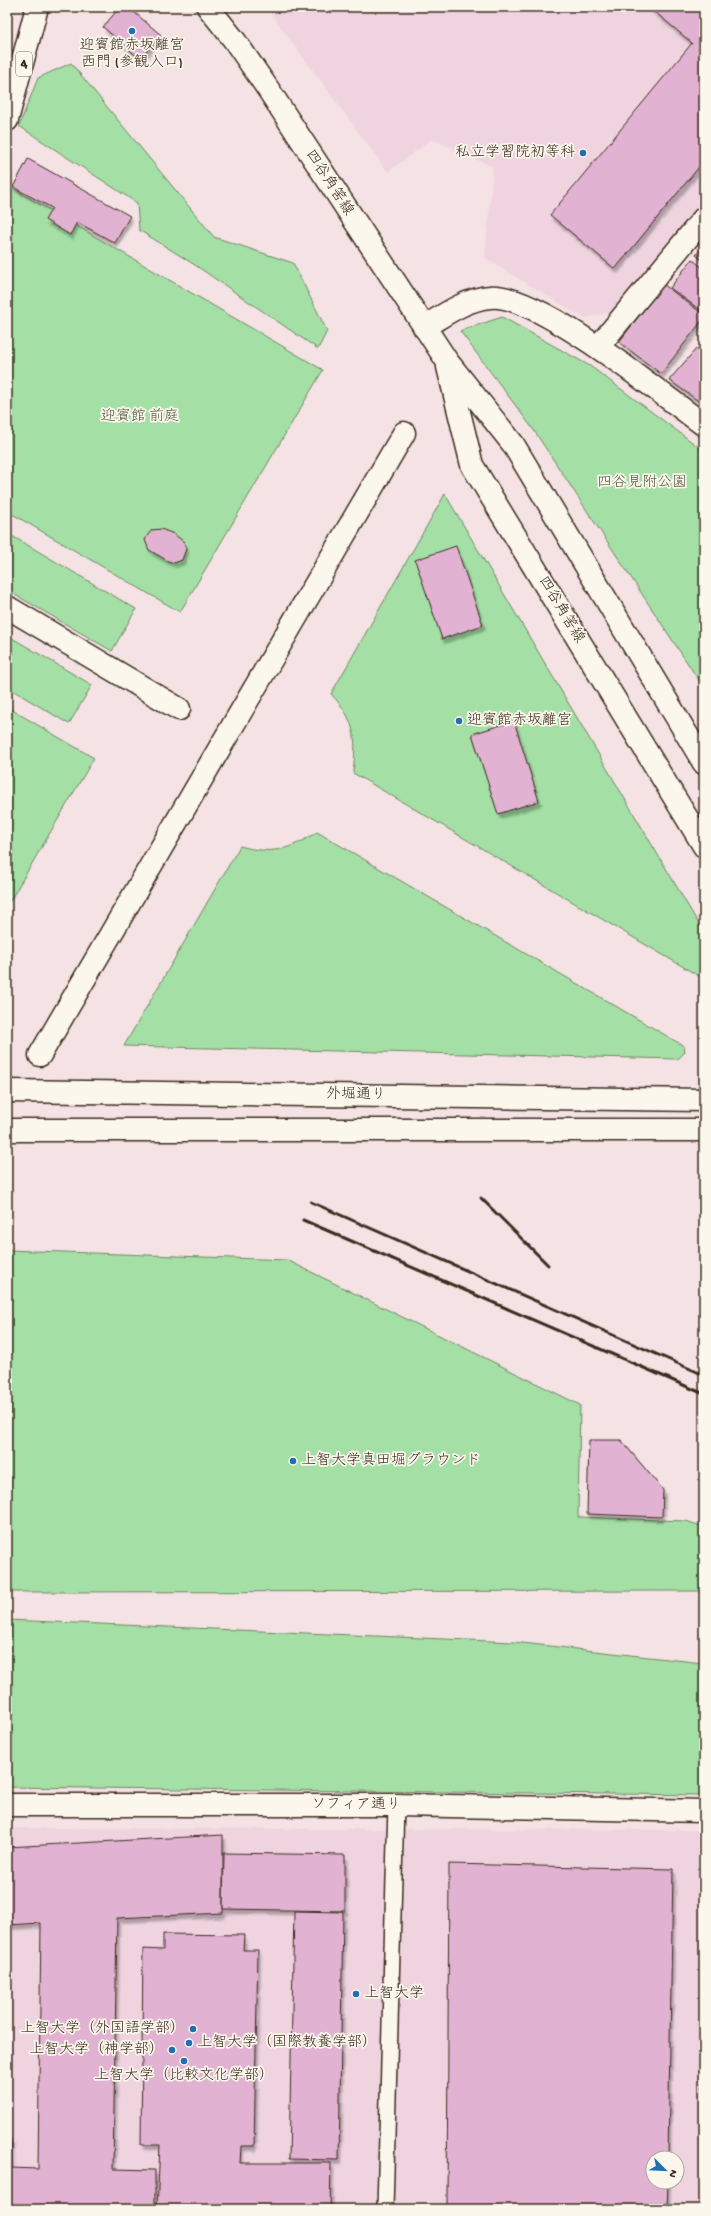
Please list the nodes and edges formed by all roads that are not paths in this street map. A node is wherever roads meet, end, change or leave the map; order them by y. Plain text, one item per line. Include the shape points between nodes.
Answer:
1 (37, 7) edge
2 (208, 7) edge
3 (8, 120) edge
4 (704, 218) edge
5 (424, 327) junction
6 (598, 346) junction
7 (447, 361) junction
8 (704, 425) edge
9 (404, 433) dead end
10 (7, 608) edge
11 (179, 709) dead end
12 (704, 763) edge
13 (704, 846) edge
14 (40, 1055) dead end
15 (7, 1091) edge
16 (704, 1100) edge
17 (7, 1130) edge
18 (704, 1130) edge
19 (7, 1804) edge
20 (396, 1806) junction
21 (704, 1811) edge
22 (385, 2209) edge

1 - 3 main road, 4
2 - 5 main road, 四谷角筈線 via 268,89
4 - 6 main road
5 - 6 main road via 460,306 490,296 524,303
5 - 7 main road, 四谷角筈線
6 - 8 main road
7 - 12 main road, 四谷角筈線 via 513,444
7 - 13 main road, 四谷角筈線 via 472,464
9 - 14 main road
10 - 11 main road
15 - 16 main road, 外堀通り
17 - 18 main road
19 - 20 main road, ソフィア通り
20 - 21 main road, ソフィア通り
20 - 22 lane

